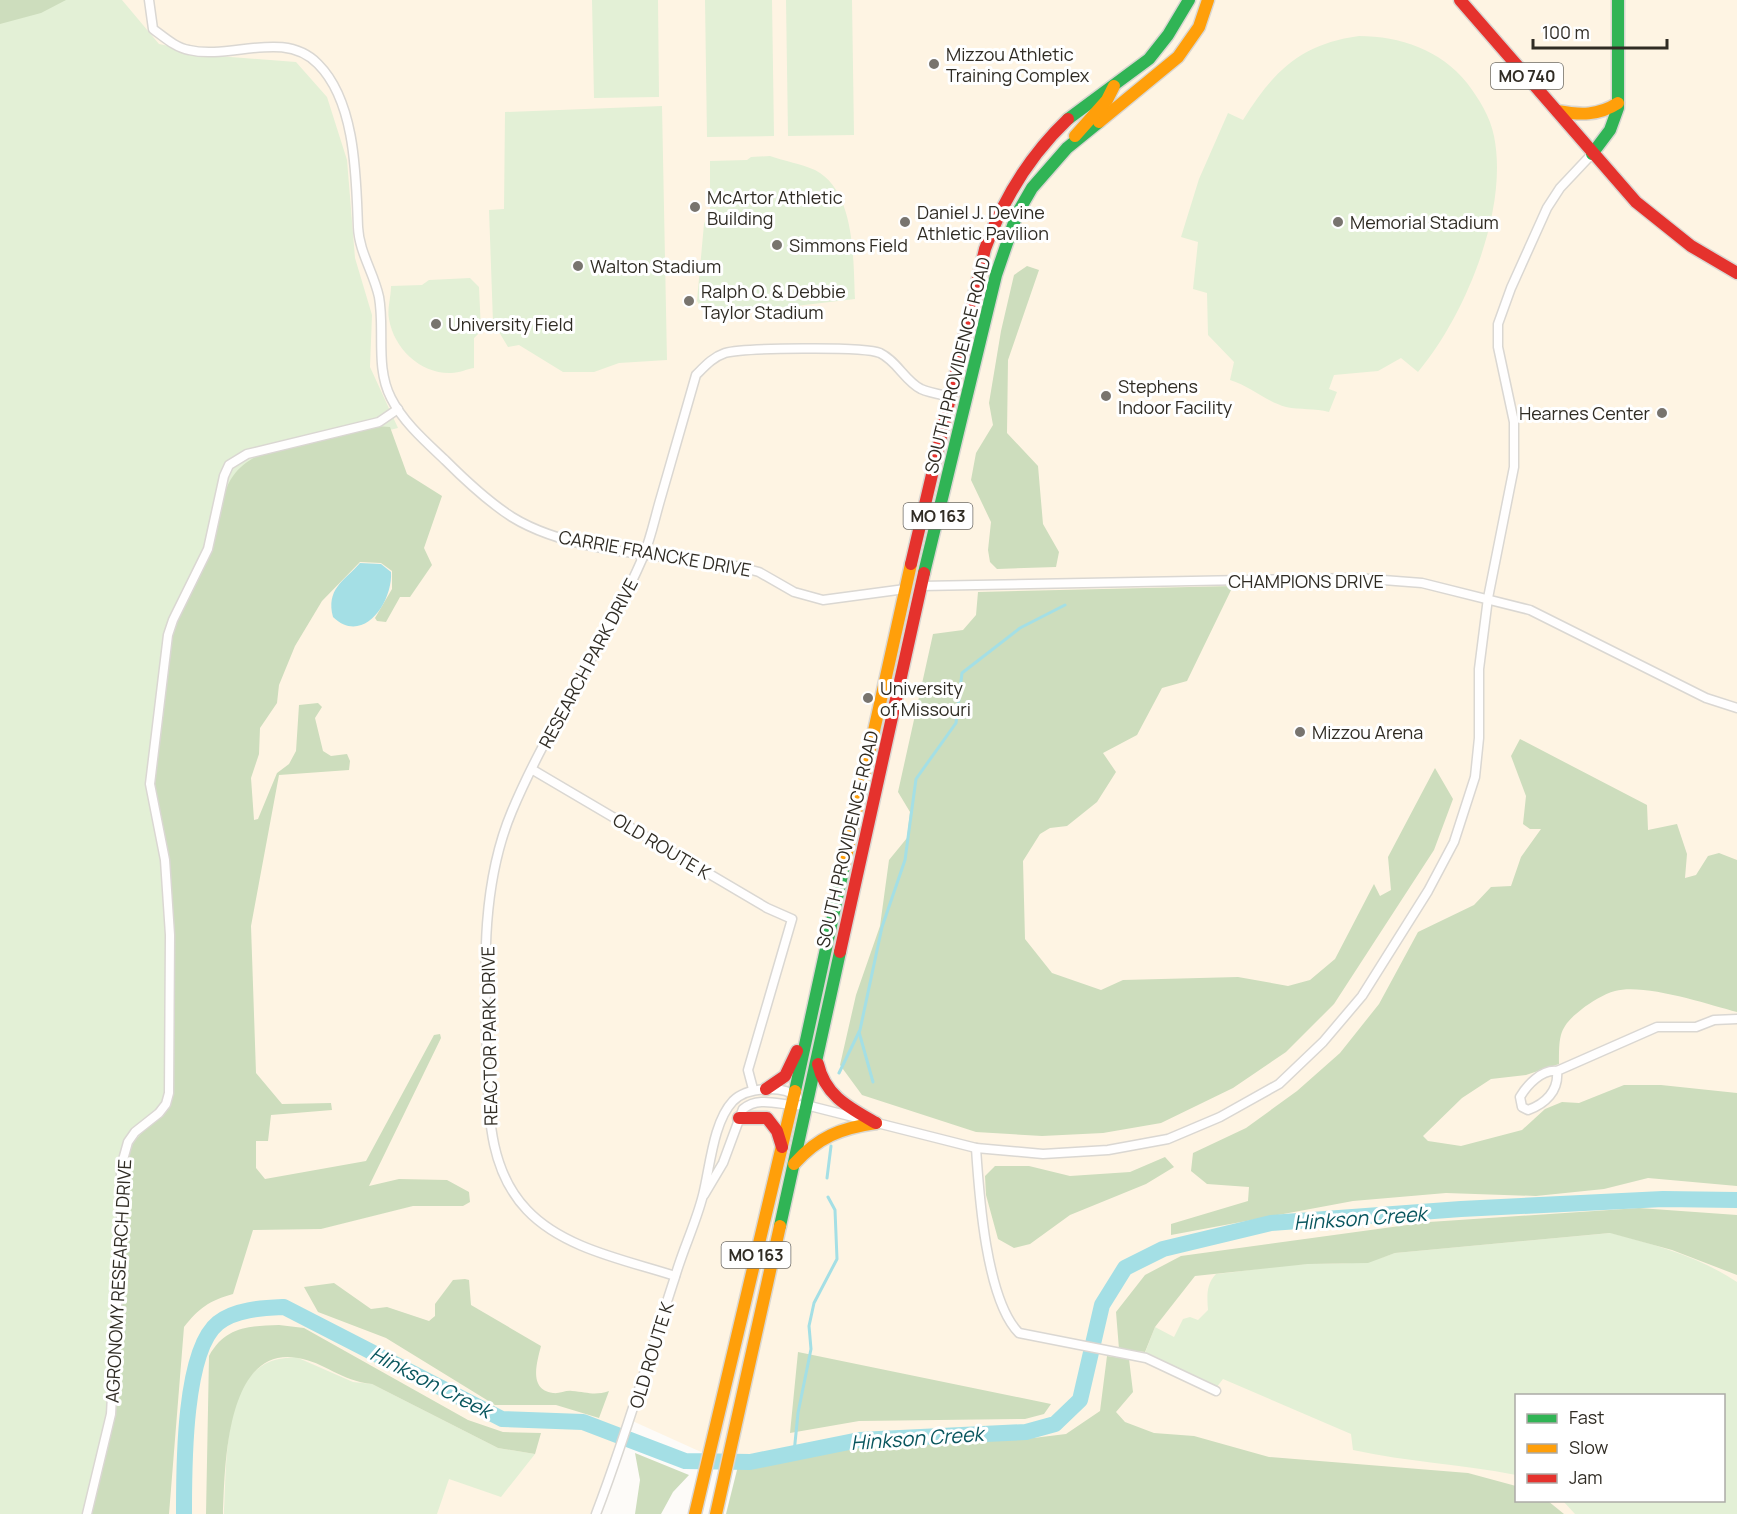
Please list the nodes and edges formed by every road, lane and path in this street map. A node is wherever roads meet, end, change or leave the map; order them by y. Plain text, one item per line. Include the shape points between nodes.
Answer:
1 (148, 0) edge
2 (1189, 0) edge
3 (1208, 0) edge
4 (1460, 0) edge
5 (1618, 0) edge
6 (1115, 83) junction
7 (1618, 103) junction
8 (1557, 111) junction
9 (1067, 148) junction
10 (1592, 154) junction
11 (1737, 273) edge
12 (952, 397) junction
13 (398, 409) junction
14 (644, 554) junction
15 (921, 586) junction
16 (905, 589) junction
17 (1488, 598) junction
18 (1737, 708) edge
19 (532, 770) junction
20 (792, 919) joint
21 (1737, 1019) edge
22 (806, 1040) junction
23 (818, 1054) junction
24 (1557, 1071) junction
25 (760, 1089) junction
26 (794, 1094) junction
27 (806, 1105) junction
28 (791, 1107) junction
29 (739, 1118) junction
30 (876, 1123) junction
31 (782, 1146) junction
32 (976, 1148) junction
33 (793, 1165) junction
34 (704, 1195) junction
35 (675, 1276) junction
36 (1216, 1391) dead end
37 (87, 1514) edge
38 (596, 1514) edge
39 (695, 1514) edge
40 (716, 1514) edge

1 - 13 street, CARRIE FRANCKE DRIVE via 153,29 188,50 220,53 272,46 298,51 318,63 335,87 356,166 359,237 379,297 382,367 390,397
2 - 6 main road, SOUTH PROVIDENCE ROAD / MO 163 via 1169,35 1140,67
3 - 9 main road, SOUTH PROVIDENCE ROAD / MO 163 via 1199,27 1178,57
4 - 8 main road, MO 740
5 - 7 main road
6 - 9 main road via 1110,98 1082,124
6 - 12 main road, SOUTH PROVIDENCE ROAD / MO 163 via 1082,107 1031,158 1009,190 985,249
7 - 8 main road via 1592,116
7 - 10 main road via 1615,120
8 - 10 main road, MO 740
9 - 15 main road, SOUTH PROVIDENCE ROAD / MO 163 via 1032,188 1017,214 996,275
10 - 11 main road, MO 740 via 1656,220
10 - 17 street via 1547,208 1499,318 1498,347 1514,422 1514,466
12 - 14 street, RESEARCH PARK DRIVE via 920,389 879,353 852,349 754,349 717,357 696,375
12 - 16 main road, SOUTH PROVIDENCE ROAD / MO 163
13 - 14 street, CARRIE FRANCKE DRIVE via 462,476 514,518 568,541
13 - 37 street, AGRONOMY RESEARCH DRIVE via 379,422 247,454 229,465 208,549 168,635 150,784 165,860 170,934 169,1093 159,1113 128,1142 121,1167 111,1414
14 - 16 street, CARRIE FRANCKE DRIVE via 732,564 759,572 794,592 823,600
14 - 19 street, RESEARCH PARK DRIVE
15 - 17 street, CHAMPIONS DRIVE via 1357,578 1422,583
15 - 23 main road, SOUTH PROVIDENCE ROAD / MO 163
16 - 22 main road, SOUTH PROVIDENCE ROAD / MO 163
17 - 18 street, CHAMPIONS DRIVE via 1561,623 1706,698
17 - 32 street via 1479,669 1475,777 1454,842 1362,996 1323,1042 1279,1084 1220,1117 1168,1138 1108,1150 1043,1154
19 - 20 street, OLD ROUTE K
19 - 35 street, REACTOR PARK DRIVE via 511,812 488,906 489,1125 495,1155 508,1184 527,1210 552,1230 582,1245
20 - 25 street, SOUTH PROVIDENCE ROAD via 748,1070
21 - 24 street via 1714,1020 1696,1027 1657,1027
22 - 25 main road via 794,1054 785,1076
22 - 26 main road, SOUTH PROVIDENCE ROAD / MO 163
23 - 27 main road, SOUTH PROVIDENCE ROAD / MO 163
23 - 30 main road via 823,1086
24 - 24 street via 1548,1071 1526,1087 1520,1097 1522,1107 1528,1110 1548,1098 1557,1083
25 - 26 street
25 - 34 street, OLD ROUTE K via 733,1101 728,1110 708,1162
26 - 27 street
26 - 28 main road, SOUTH PROVIDENCE ROAD / MO 163
27 - 28 street
27 - 30 street
27 - 33 main road, SOUTH PROVIDENCE ROAD / MO 163
28 - 29 street via 758,1101 744,1109
28 - 31 main road, SOUTH PROVIDENCE ROAD / MO 163
29 - 31 main road via 767,1118
29 - 34 street, OLD ROUTE K via 723,1163
30 - 32 street
30 - 33 main road via 822,1135
31 - 39 main road, SOUTH PROVIDENCE ROAD / MO 163
32 - 36 street via 989,1254 1003,1311 1018,1333 1156,1362
33 - 40 main road, SOUTH PROVIDENCE ROAD / MO 163
34 - 35 street, OLD ROUTE K
35 - 38 street, OLD ROUTE K via 646,1373

